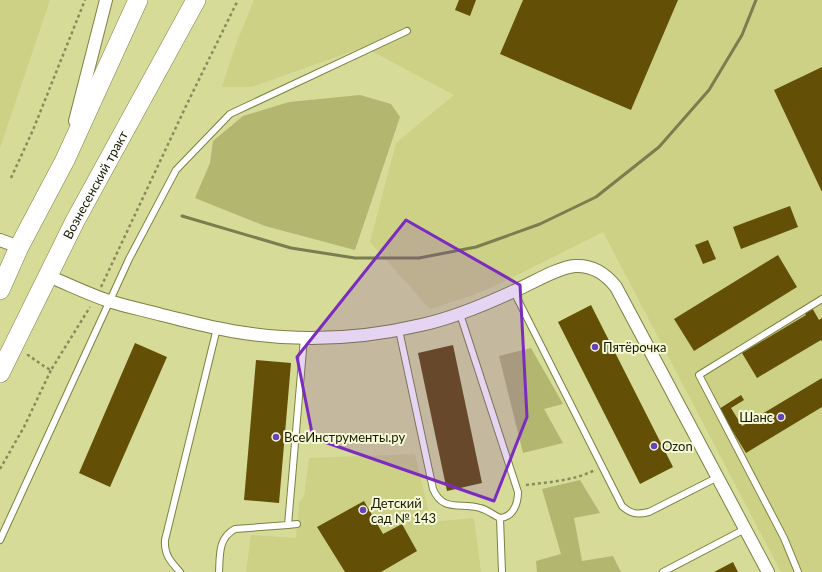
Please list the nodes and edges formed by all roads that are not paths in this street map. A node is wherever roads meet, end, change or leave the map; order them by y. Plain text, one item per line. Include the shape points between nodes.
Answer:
1 (106, 0) edge
2 (138, 0) edge
3 (196, 0) edge
4 (407, 31) dead end
5 (65, 160) junction
6 (0, 240) edge
7 (20, 247) junction
8 (48, 276) junction
9 (0, 290) edge
10 (514, 292) junction
11 (822, 299) edge
12 (110, 301) junction
13 (460, 314) junction
14 (217, 328) junction
15 (399, 330) junction
16 (304, 338) junction
17 (0, 373) edge
18 (718, 477) junction
19 (500, 518) junction
20 (297, 524) dead end
21 (288, 525) junction
22 (745, 529) junction
23 (0, 540) edge
24 (180, 572) edge
25 (219, 572) edge
26 (502, 572) edge
27 (663, 572) edge
28 (768, 572) edge
29 (798, 572) edge

1 - 5 street
2 - 5 main road
3 - 8 main road, Вознесенский тракт via 75,221
4 - 12 lane via 230,114 176,170
5 - 7 main road
6 - 7 street
7 - 9 main road
8 - 12 street
8 - 17 main road, Вознесенский тракт
10 - 13 street
10 - 18 street via 574,266 586,266 609,278
10 - 18 lane via 622,506 640,515
11 - 29 lane via 698,375 784,538
12 - 14 street
12 - 23 lane
13 - 15 street
13 - 19 lane via 517,487 516,507 510,515
14 - 16 street via 258,335
14 - 24 lane via 164,540 167,556
15 - 16 street
15 - 19 lane via 436,496 445,504 479,507
16 - 21 lane
18 - 22 street
19 - 26 lane
20 - 21 lane
21 - 25 lane via 230,532 221,546
22 - 27 lane
22 - 28 street

